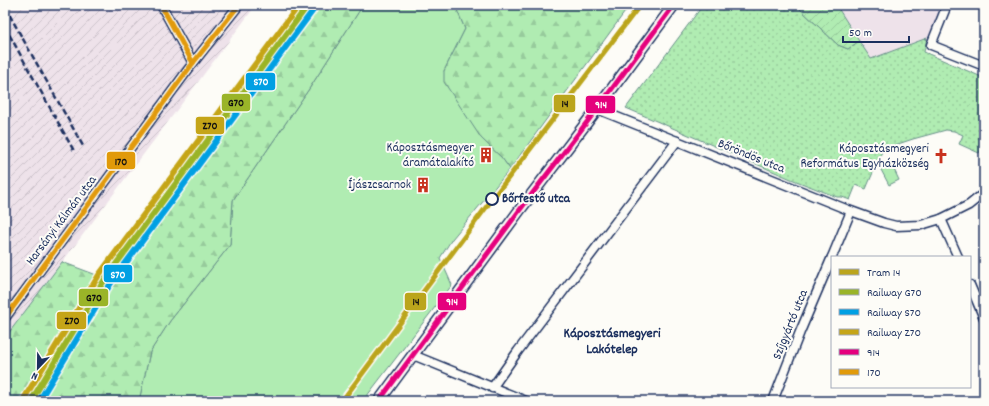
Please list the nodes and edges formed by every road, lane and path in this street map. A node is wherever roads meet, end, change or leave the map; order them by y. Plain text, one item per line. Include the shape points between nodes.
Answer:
1 (161, 5) edge
2 (239, 5) edge
3 (674, 5) edge
4 (947, 5) edge
5 (193, 63) junction
6 (984, 66) edge
7 (597, 109) junction
8 (677, 141) junction
9 (984, 193) edge
10 (851, 211) junction
11 (941, 219) junction
12 (832, 256) edge
13 (958, 256) edge
14 (831, 259) edge
15 (971, 287) edge
16 (5, 318) edge
17 (984, 318) edge
18 (413, 355) junction
19 (492, 388) junction
20 (379, 401) edge
21 (526, 401) edge
22 (773, 401) edge

1 - 5 street
2 - 5 street, Harsányi Kálmán utca
3 - 7 street
4 - 6 street via 931,45
5 - 16 street, Harsányi Kálmán utca
7 - 8 street, Bőröndös utca
7 - 18 street
8 - 10 street, Bőröndös utca
8 - 19 street
9 - 11 street, Bőröndös utca via 969,205
10 - 11 street, Bőröndös utca via 896,226 921,226
10 - 12 street, Szíjgyártó utca
11 - 13 street
14 - 22 street, Szíjgyártó utca
15 - 17 street
18 - 19 street
18 - 20 street
19 - 21 street

